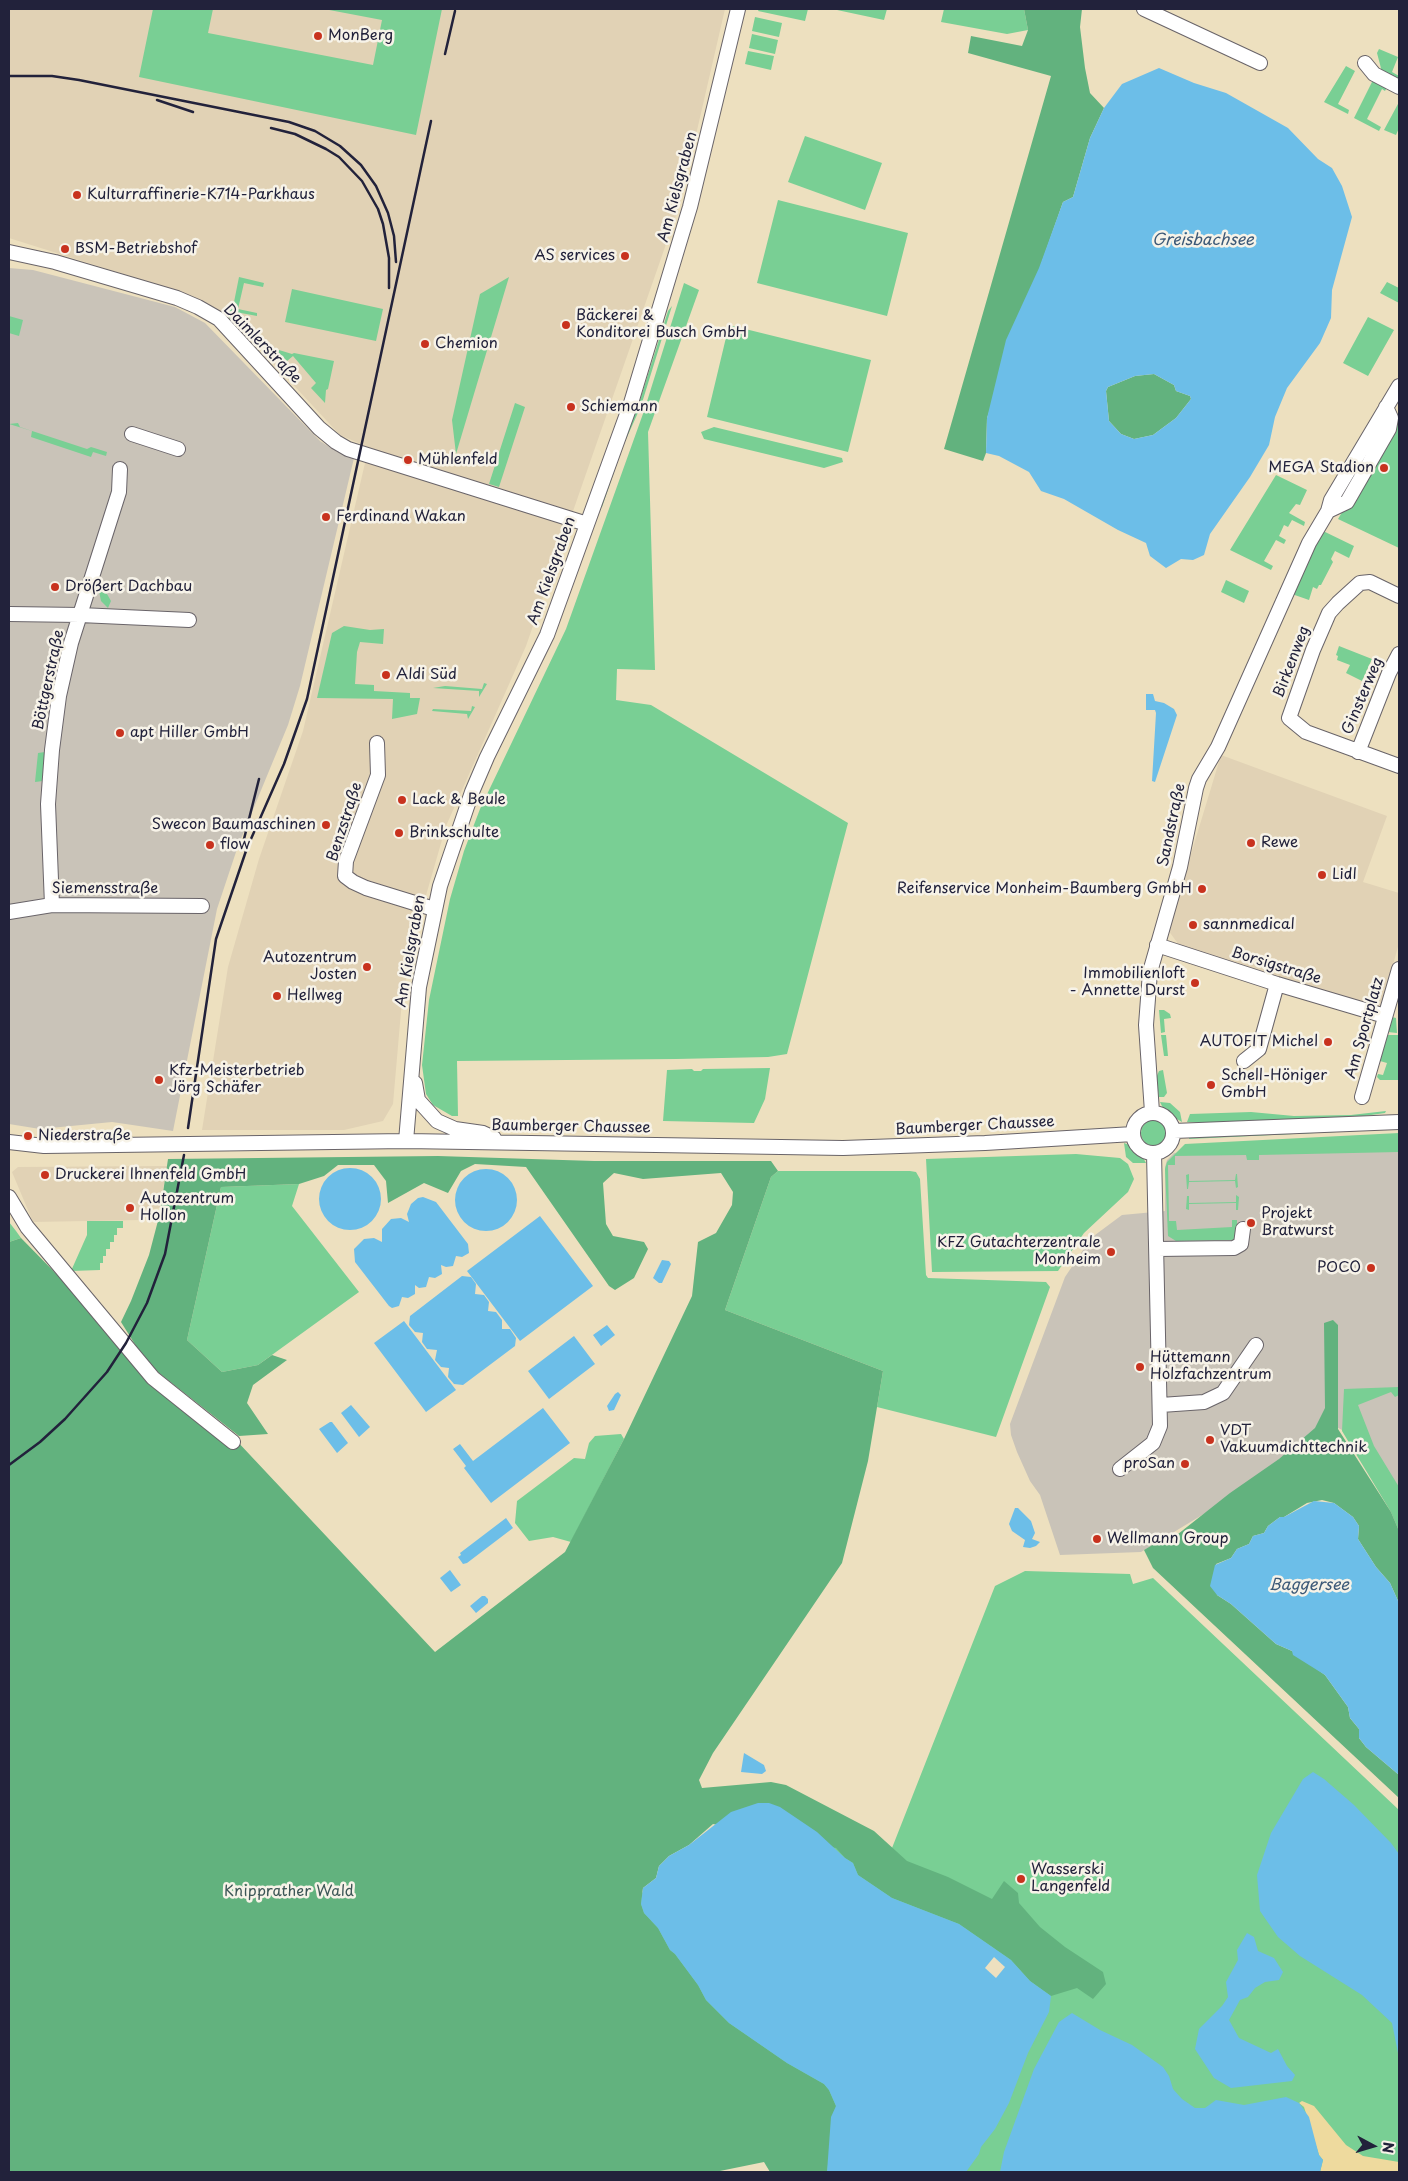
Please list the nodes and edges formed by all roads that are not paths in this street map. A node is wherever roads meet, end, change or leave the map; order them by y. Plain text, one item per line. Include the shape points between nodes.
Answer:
1 (738, 9) edge
2 (1144, 9) edge
3 (1260, 63) dead end
4 (1365, 63) dead end
5 (1399, 87) edge
6 (9, 252) edge
7 (1399, 386) edge
8 (132, 434) dead end
9 (178, 449) dead end
10 (120, 469) dead end
11 (586, 524) junction
12 (1399, 596) edge
13 (9, 614) edge
14 (80, 615) junction
15 (189, 620) dead end
16 (1399, 654) edge
17 (377, 743) dead end
18 (1358, 752) junction
19 (1399, 766) edge
20 (52, 905) junction
21 (202, 906) dead end
22 (434, 909) junction
23 (9, 912) edge
24 (1157, 945) junction
25 (1399, 969) edge
26 (1276, 984) junction
27 (1385, 1016) junction
28 (1244, 1061) dead end
29 (412, 1065) junction
30 (1362, 1096) dead end
31 (1152, 1112) junction
32 (1399, 1122) edge
33 (1174, 1131) junction
34 (1133, 1134) junction
35 (406, 1141) junction
36 (9, 1142) edge
37 (507, 1142) junction
38 (1154, 1153) junction
39 (9, 1197) edge
40 (1244, 1229) dead end
41 (1157, 1249) junction
42 (1256, 1345) dead end
43 (1161, 1405) junction
44 (233, 1442) dead end
45 (1120, 1469) dead end

1 - 11 street, Am Kielsgraben via 674,263 631,404
2 - 3 street
4 - 5 street via 1374,74
6 - 11 street, Daimlerstraße via 55,262 198,306 219,319 322,431 336,442
7 - 24 street, Sandstraße via 1309,543 1218,747 1199,779 1180,867
8 - 9 street
10 - 14 street, Böttgerstraße via 119,492
11 - 22 street, Am Kielsgraben via 547,635 472,792
12 - 18 street, Birkenweg via 1370,582 1360,583 1338,603 1329,613 1314,648 1289,718 1306,732
13 - 14 street
14 - 15 street
14 - 20 street, Böttgerstraße via 59,696 52,750 48,837
16 - 18 street, Ginsterweg
17 - 22 street, Benzstraße via 378,775 346,861 345,876 366,888
18 - 19 street, Birkenweg
20 - 21 street, Siemensstraße
20 - 23 street, Siemensstraße
22 - 29 street, Am Kielsgraben via 420,975
24 - 26 street, Borsigstraße
24 - 31 street, Sandstraße via 1150,972 1146,1025
25 - 27 street, Am Sportplatz
26 - 27 street, Borsigstraße
26 - 28 street via 1259,1049
27 - 30 street, Am Sportplatz
29 - 35 street, Am Kielsgraben
29 - 37 street via 418,1100 437,1121
31 - 33 street via 1164,1115
31 - 34 street via 1138,1119
32 - 33 street
33 - 38 street via 1171,1144
34 - 37 street, Baumberger Chaussee via 843,1148
34 - 38 street via 1142,1150
35 - 36 street, Baumberger Chaussee via 44,1146
35 - 37 street, Baumberger Chaussee
38 - 41 street
39 - 44 street via 28,1227 153,1378
40 - 41 street via 1242,1244 1234,1248
41 - 43 street
42 - 43 street via 1223,1393 1204,1402
43 - 45 street via 1160,1426 1153,1443

